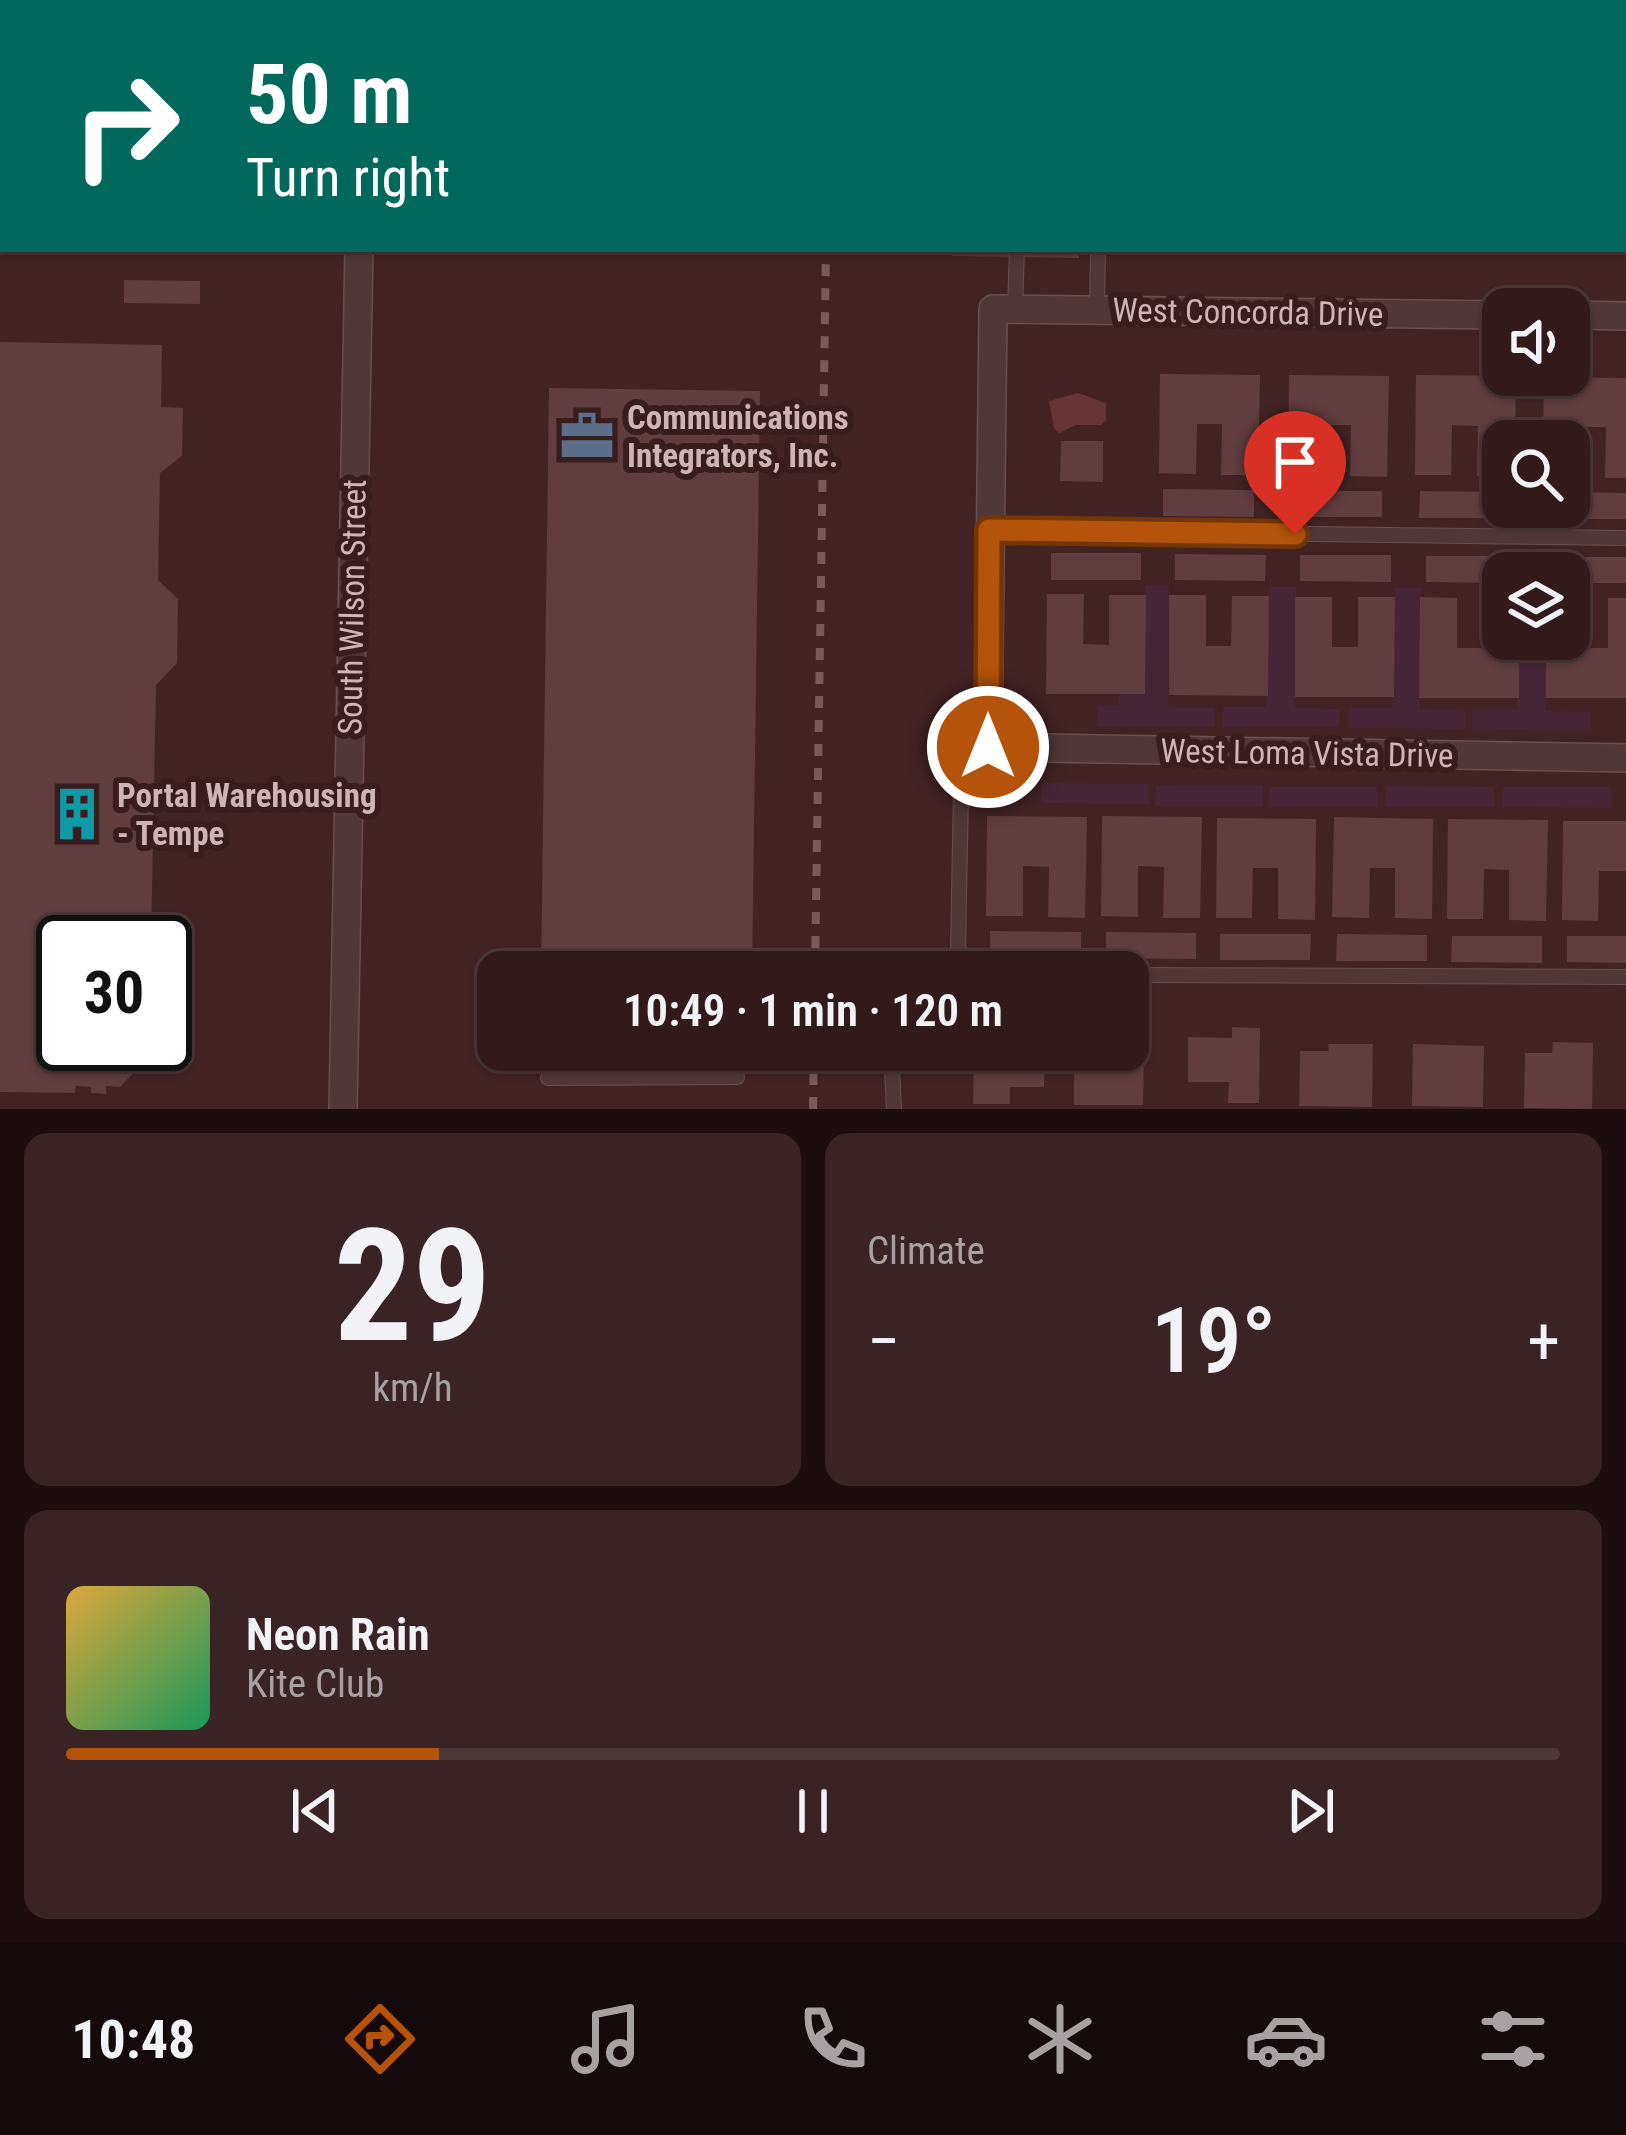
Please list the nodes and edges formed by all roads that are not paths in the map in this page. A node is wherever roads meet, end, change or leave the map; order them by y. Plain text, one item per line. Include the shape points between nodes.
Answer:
1 (358, 252) edge
2 (1015, 252) edge
3 (1098, 252) edge
4 (1004, 309) junction
5 (1097, 310) junction
6 (1482, 315) edge
7 (1590, 316) edge
8 (1626, 316) edge
9 (989, 530) junction
10 (1626, 538) edge
11 (988, 747) junction
12 (1626, 758) edge
13 (959, 951) edge
14 (1149, 974) edge
15 (1626, 977) edge
16 (891, 1071) edge
17 (737, 1077) dead end
18 (548, 1078) dead end
19 (344, 1109) edge
20 (894, 1109) edge

1 - 19 street, South Wilson Street
2 - 4 lane
3 - 5 lane
4 - 5 street, West Concorda Drive
4 - 9 street
5 - 6 street, West Concorda Drive
7 - 8 street
9 - 10 lane
9 - 11 street
11 - 12 street, West Loma Vista Drive
11 - 13 lane via 961,791
14 - 15 lane
16 - 20 lane
17 - 18 lane

